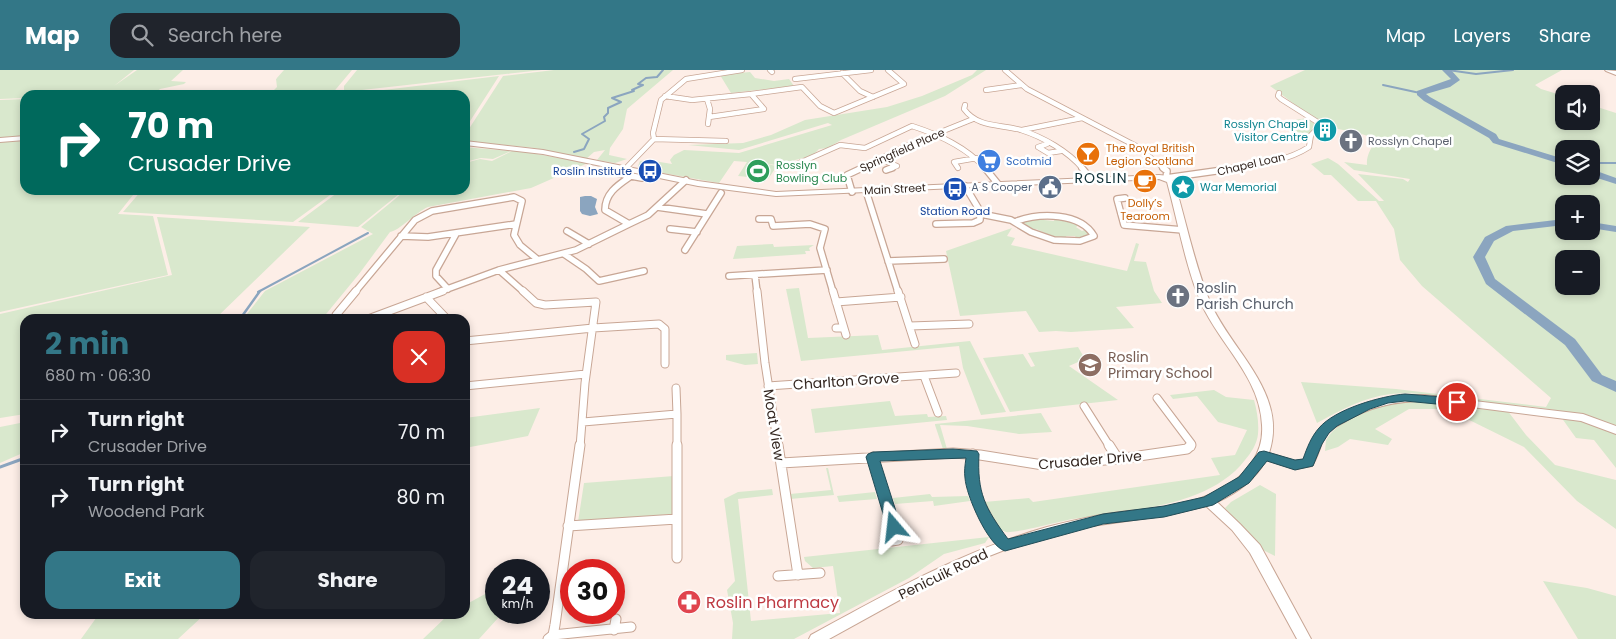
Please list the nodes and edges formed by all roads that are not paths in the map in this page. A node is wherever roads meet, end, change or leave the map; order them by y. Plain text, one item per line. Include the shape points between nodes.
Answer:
1 (871, 70) edge
2 (888, 70) edge
3 (1005, 70) edge
4 (1608, 70) edge
5 (740, 71) edge
6 (1616, 73) edge
7 (842, 74) junction
8 (1021, 85) junction
9 (802, 87) junction
10 (988, 88) dead end
11 (1279, 93) dead end
12 (751, 94) junction
13 (665, 96) junction
14 (873, 97) junction
15 (707, 99) junction
16 (965, 105) dead end
17 (709, 117) junction
18 (1082, 118) junction
19 (972, 119) junction
20 (708, 124) dead end
21 (1022, 130) junction
22 (935, 135) junction
23 (20, 138) edge
24 (654, 139) junction
25 (0, 140) edge
26 (726, 141) dead end
27 (470, 143) edge
28 (1047, 144) junction
29 (1061, 151) junction
30 (977, 158) junction
31 (880, 160) junction
32 (802, 166) dead end
33 (626, 168) junction
34 (958, 168) dead end
35 (602, 170) dead end
36 (886, 170) dead end
37 (630, 176) junction
38 (642, 178) dead end
39 (1166, 178) junction
40 (686, 180) junction
41 (1092, 180) junction
42 (998, 184) junction
43 (965, 186) junction
44 (866, 191) junction
45 (852, 192) junction
46 (721, 193) dead end
47 (1125, 198) dead end
48 (657, 207) junction
49 (707, 214) junction
50 (981, 214) junction
51 (759, 219) dead end
52 (1017, 221) junction
53 (516, 224) junction
54 (629, 224) junction
55 (936, 224) dead end
56 (670, 229) dead end
57 (1183, 230) junction
58 (567, 231) dead end
59 (696, 232) junction
60 (456, 234) junction
61 (401, 236) junction
62 (589, 244) junction
63 (685, 250) dead end
64 (564, 254) junction
65 (537, 259) junction
66 (944, 259) dead end
67 (888, 261) junction
68 (499, 270) junction
69 (644, 270) dead end
70 (827, 270) junction
71 (755, 275) junction
72 (729, 276) dead end
73 (448, 289) junction
74 (426, 297) junction
75 (901, 297) junction
76 (836, 302) junction
77 (337, 314) edge
78 (381, 314) edge
79 (442, 314) edge
80 (969, 324) dead end
81 (910, 326) junction
82 (593, 328) junction
83 (842, 330) dead end
84 (470, 340) edge
85 (915, 344) dead end
86 (665, 364) dead end
87 (956, 373) dead end
88 (586, 374) junction
89 (924, 376) junction
90 (470, 386) edge
91 (768, 386) junction
92 (676, 388) dead end
93 (1157, 398) dead end
94 (1084, 406) dead end
95 (935, 410) dead end
96 (677, 414) junction
97 (583, 422) junction
98 (1616, 430) edge
99 (972, 454) junction
100 (1264, 455) junction
101 (873, 457) junction
102 (1118, 459) junction
103 (780, 463) junction
104 (1208, 501) junction
105 (677, 519) junction
106 (568, 526) junction
107 (885, 542) dead end
108 (1005, 545) junction
109 (677, 558) dead end
110 (820, 573) dead end
111 (798, 575) junction
112 (778, 576) dead end
113 (615, 624) edge
114 (631, 627) dead end
115 (614, 630) junction
116 (551, 637) edge
117 (816, 639) edge
118 (1304, 639) edge

1 - 7 street
2 - 14 street via 904,84
3 - 8 street
4 - 6 main road
5 - 13 street via 689,78
7 - 9 street via 795,79
7 - 14 street via 860,91
8 - 10 street
8 - 18 street
9 - 12 street
9 - 14 street via 820,106 834,113
11 - 39 street, Chapel Loan via 1277,95 1320,126 1311,135 1308,148 1292,155 1215,172
12 - 15 street
12 - 17 street via 764,109 762,111
13 - 15 street
13 - 24 street via 660,100
15 - 17 street
16 - 19 street via 966,114
17 - 20 street
18 - 21 street
18 - 39 street via 1136,146 1167,171
19 - 21 street
19 - 22 street, Springfield Place
21 - 28 street
22 - 30 street
22 - 31 street, Springfield Place
22 - 32 street via 909,127 865,148 836,146 797,164
23 - 25 main road
24 - 26 street
24 - 33 street
27 - 33 main road, Main Street via 513,147
28 - 29 street
28 - 29 street via 1038,147 1048,153
29 - 41 street via 1076,161
30 - 34 street via 954,162
30 - 42 street
31 - 36 street via 897,166
31 - 45 street, Springfield Place via 847,175
33 - 40 main road, Main Street
35 - 37 street
37 - 38 street
37 - 54 street via 610,192 604,204 609,215
39 - 41 main road, Main Street
39 - 57 main road, Penicuik Road via 1170,181
40 - 45 main road, Main Street via 760,193
40 - 48 street
41 - 42 main road, Main Street
42 - 43 main road, Main Street
43 - 44 main road, Main Street
43 - 50 street
44 - 45 main road, Main Street
44 - 67 street
46 - 49 street
47 - 57 street via 1113,198 1124,225
48 - 49 street
48 - 54 street
49 - 59 street
50 - 52 street
50 - 55 street via 980,220 973,223
51 - 70 street via 771,219 773,226 810,224 825,229 820,244
52 - 52 street via 1036,216 1056,217 1081,224 1094,236 1078,241 1050,238 1032,232
53 - 60 street
53 - 61 street via 522,201 514,197 422,214
53 - 65 street via 514,235 520,245
54 - 62 street
56 - 59 street
57 - 100 main road, Penicuik Road via 1215,322 1244,361 1262,398 1268,425
58 - 62 street
59 - 63 street
60 - 61 street
60 - 73 street via 436,268 436,276
61 - 77 street
62 - 64 street
64 - 65 street
64 - 69 street via 599,282
65 - 68 street
66 - 67 street
67 - 75 street
68 - 73 street
68 - 82 street via 536,303 596,302
70 - 71 street
70 - 76 street
71 - 72 street
71 - 91 street, Moat View
73 - 74 street
74 - 78 street
74 - 79 street
75 - 76 street
75 - 81 street
76 - 83 street
80 - 81 street
81 - 85 street
82 - 84 street
82 - 86 street via 662,325 665,329
82 - 88 street
87 - 89 street, Charlton Grove
88 - 90 street
88 - 97 street
89 - 91 street, Charlton Grove
89 - 95 street
91 - 103 street, Moat View
92 - 96 street
93 - 102 street, Crusader Drive via 1191,447
94 - 102 street
96 - 97 street
96 - 105 street
97 - 106 street
98 - 100 main road via 1574,417 1405,398 1366,406 1332,423 1315,443 1311,459 1302,465
99 - 101 street, Crusader Drive
99 - 102 street, Crusader Drive via 1043,465
99 - 108 street via 971,477 976,499
100 - 104 main road, Penicuik Road via 1244,480
101 - 103 street, Crusader Drive
101 - 107 street via 898,540
103 - 111 street, Moat View
104 - 108 main road, Penicuik Road via 1103,519
104 - 118 main road via 1255,549
105 - 106 street
105 - 109 street
106 - 116 street
108 - 117 main road, Penicuik Road via 937,575
110 - 111 street
111 - 112 street
113 - 115 street
114 - 115 street
115 - 116 street

